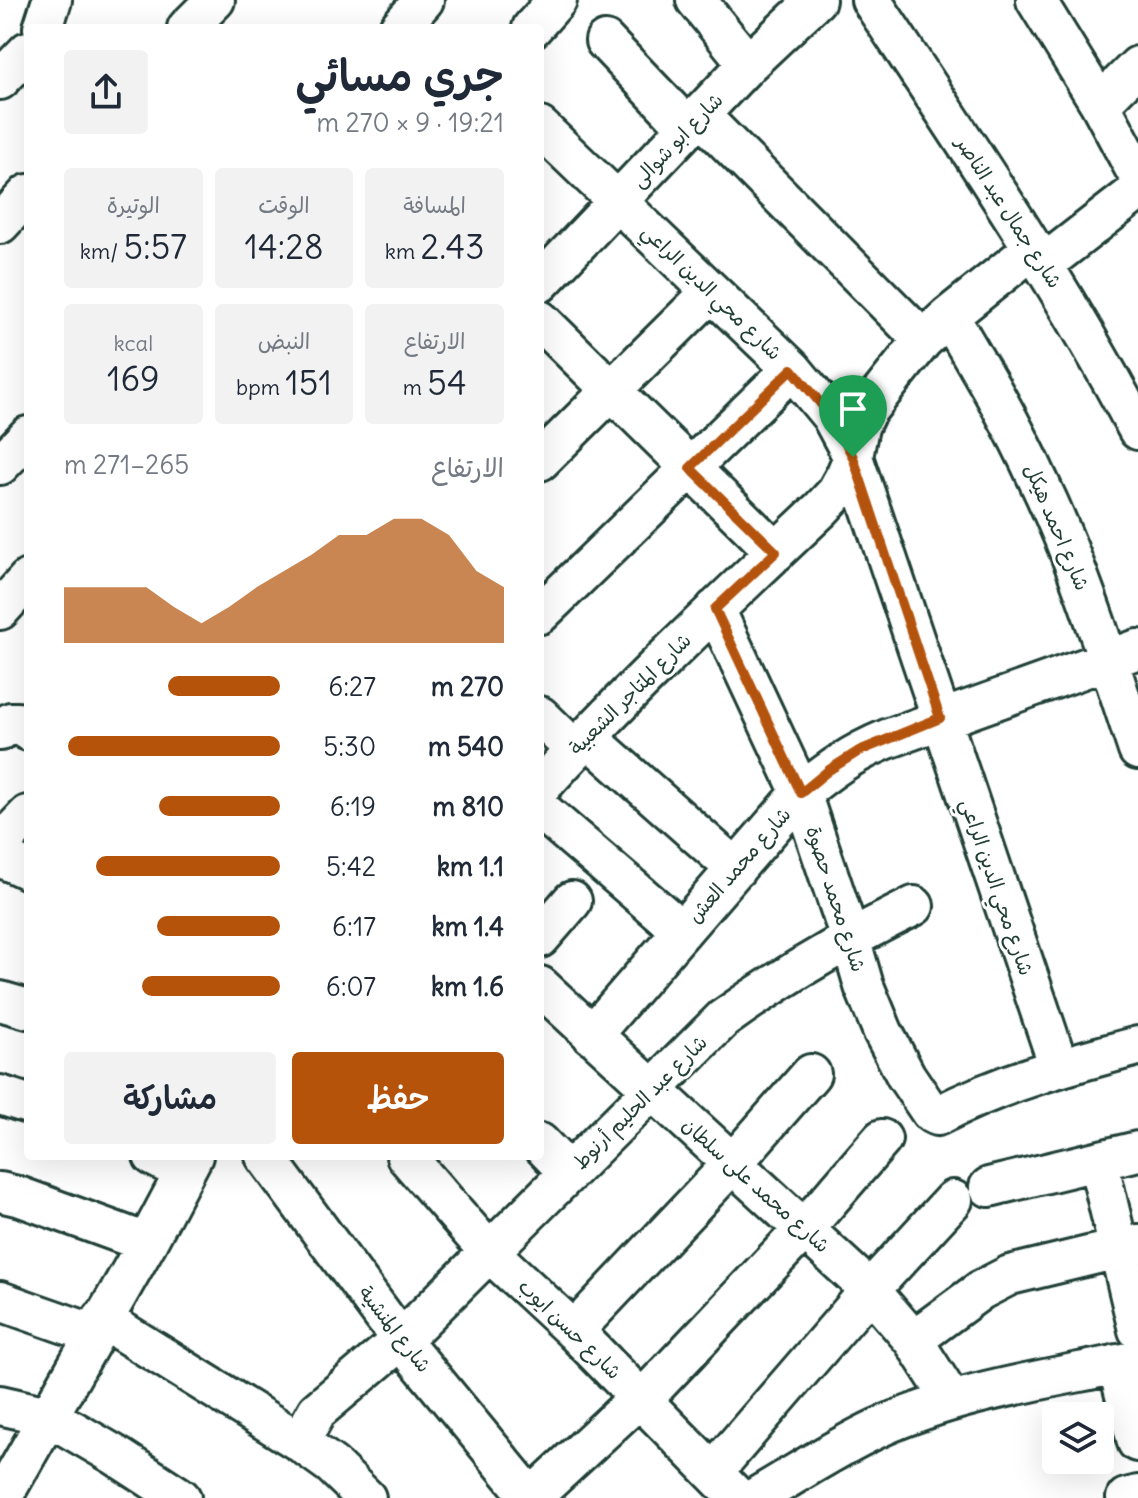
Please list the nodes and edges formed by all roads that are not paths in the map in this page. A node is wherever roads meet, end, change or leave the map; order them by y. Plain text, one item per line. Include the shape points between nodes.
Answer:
1 (52, 0) edge
2 (215, 0) edge
3 (424, 0) edge
4 (557, 0) edge
5 (696, 0) edge
6 (816, 0) edge
7 (871, 0) edge
8 (1036, 0) edge
9 (44, 24) edge
10 (191, 24) edge
11 (403, 24) edge
12 (536, 24) edge
13 (605, 41) dead end
14 (24, 55) edge
15 (748, 64) junction
16 (1138, 66) edge
17 (0, 80) edge
18 (1100, 104) junction
19 (694, 122) junction
20 (544, 131) edge
21 (1138, 175) edge
22 (1138, 191) edge
23 (24, 198) edge
24 (617, 202) junction
25 (0, 224) edge
26 (1039, 256) junction
27 (544, 279) edge
28 (711, 292) junction
29 (544, 324) edge
30 (936, 328) junction
31 (792, 369) junction
32 (611, 390) junction
33 (1138, 430) edge
34 (24, 440) edge
35 (544, 457) edge
36 (853, 457) junction
37 (0, 465) edge
38 (690, 468) junction
39 (776, 552) junction
40 (715, 609) junction
41 (544, 610) edge
42 (1123, 654) edge
43 (940, 718) junction
44 (544, 719) edge
45 (24, 728) edge
46 (0, 731) edge
47 (581, 743) junction
48 (1138, 750) edge
49 (544, 784) edge
50 (801, 793) junction
51 (544, 812) edge
52 (24, 819) edge
53 (0, 844) edge
54 (0, 857) edge
55 (24, 868) edge
56 (736, 869) junction
57 (572, 901) dead end
58 (914, 906) dead end
59 (682, 931) junction
60 (544, 933) edge
61 (850, 938) junction
62 (544, 990) edge
63 (0, 1001) edge
64 (24, 1008) edge
65 (592, 1035) junction
66 (1138, 1046) edge
67 (1059, 1067) junction
68 (811, 1074) dead end
69 (652, 1089) junction
70 (0, 1095) edge
71 (24, 1103) edge
72 (882, 1139) dead end
73 (544, 1147) edge
74 (1138, 1151) edge
75 (268, 1160) edge
76 (409, 1160) edge
77 (177, 1161) edge
78 (1098, 1161) junction
79 (733, 1163) junction
80 (569, 1173) junction
81 (989, 1187) dead end
82 (0, 1192) edge
83 (953, 1200) dead end
84 (804, 1229) junction
85 (147, 1243) junction
86 (1128, 1246) edge
87 (489, 1252) junction
88 (870, 1290) junction
89 (0, 1301) edge
90 (98, 1326) junction
91 (1138, 1330) edge
92 (574, 1331) junction
93 (401, 1340) junction
94 (913, 1340) junction
95 (1127, 1362) edge
96 (641, 1398) junction
97 (952, 1401) junction
98 (0, 1405) edge
99 (48, 1416) junction
100 (300, 1442) junction
101 (1137, 1442) edge
102 (726, 1485) edge
103 (9, 1495) edge
104 (1138, 1495) edge
105 (181, 1498) edge
106 (366, 1498) edge
107 (531, 1498) edge
108 (755, 1498) edge
109 (1126, 1498) edge

1 - 9 street
2 - 10 street
3 - 11 street
4 - 12 street
5 - 15 street
6 - 15 street, شارع ابو شوالى
7 - 26 street, شارع جمال عبد الناصر
8 - 18 street
13 - 19 street, شارع احمد هيكل
14 - 17 street
15 - 19 street, شارع ابو شوالى
16 - 18 street
18 - 21 street
19 - 24 street, شارع ابو شوالى
19 - 30 street, شارع احمد هيكل
20 - 24 street, شارع محي الدين الراعي
22 - 26 street, شارع المتاجر الشعبية
23 - 25 street
24 - 27 street, شارع ابو شوالى
24 - 28 street, شارع محي الدين الراعي
26 - 30 street, شارع المتاجر الشعبية
26 - 33 street, شارع جمال عبد الناصر
28 - 31 street, شارع محي الدين الراعي
28 - 32 street
29 - 32 street
30 - 36 street, شارع المتاجر الشعبية via 866,412
30 - 42 street, شارع احمد هيكل via 997,397 1077,570
31 - 36 street, شارع محي الدين الراعي via 831,416
31 - 38 street
32 - 35 street
32 - 38 street
34 - 37 street
36 - 39 street, شارع المتاجر الشعبية via 835,494
36 - 43 street, شارع محي الدين الراعي
38 - 39 street
38 - 41 street
39 - 40 street, شارع المتاجر الشعبية
40 - 47 street, شارع المتاجر الشعبية
40 - 50 street, شارع محمد حصوة
42 - 43 street, شارع محمد العش
42 - 48 street, شارع احمد هيكل
43 - 50 street, شارع محمد العش via 859,751
43 - 67 street, شارع محي الدين الراعي
44 - 47 street
45 - 46 street via 11,722
47 - 49 street, شارع المتاجر الشعبية
47 - 56 street
50 - 56 street, شارع محمد العش
50 - 61 street, شارع محمد حصوة
51 - 59 street
52 - 53 street
54 - 55 street
56 - 59 street, شارع محمد العش
57 - 60 street
58 - 61 street, شارع عبد الحليم أرنوط
59 - 65 street, شارع محمد العش
61 - 67 street, شارع محمد حصوة via 883,1032 931,1113 937,1116
61 - 69 street, شارع عبد الحليم أرنوط via 723,1019
62 - 65 street, شارع محمد على سلطان
63 - 64 street
65 - 69 street, شارع محمد على سلطان
66 - 67 street
68 - 79 street
69 - 79 street, شارع محمد على سلطان
69 - 80 street, شارع عبد الحليم أرنوط
70 - 71 street
72 - 84 street
73 - 80 street
74 - 78 street
75 - 93 street, شارع المنشية
76 - 87 street, شارع حسن ايوب
77 - 85 street
78 - 81 street
78 - 86 street
79 - 84 street, شارع محمد على سلطان
79 - 92 street
80 - 87 street, شارع عبد الحليم أرنوط
82 - 85 street
83 - 88 street
84 - 88 street, شارع محمد على سلطان
84 - 96 street
85 - 90 street
86 - 91 street
86 - 94 street via 1010,1275
87 - 92 street, شارع حسن ايوب
87 - 93 street, شارع عبد الحليم أرنوط
88 - 94 street, شارع محمد على سلطان
88 - 102 street
89 - 90 street
90 - 99 street
90 - 100 street
92 - 96 street, شارع حسن ايوب
93 - 100 street, شارع عبد الحليم أرنوط via 317,1411
93 - 107 street, شارع المنشية
94 - 97 street, شارع محمد على سلطان
95 - 97 street
95 - 101 street
96 - 102 street, شارع حسن ايوب
96 - 107 street
97 - 108 street via 879,1428
98 - 99 street
99 - 103 street
99 - 105 street
100 - 106 street
104 - 109 street

